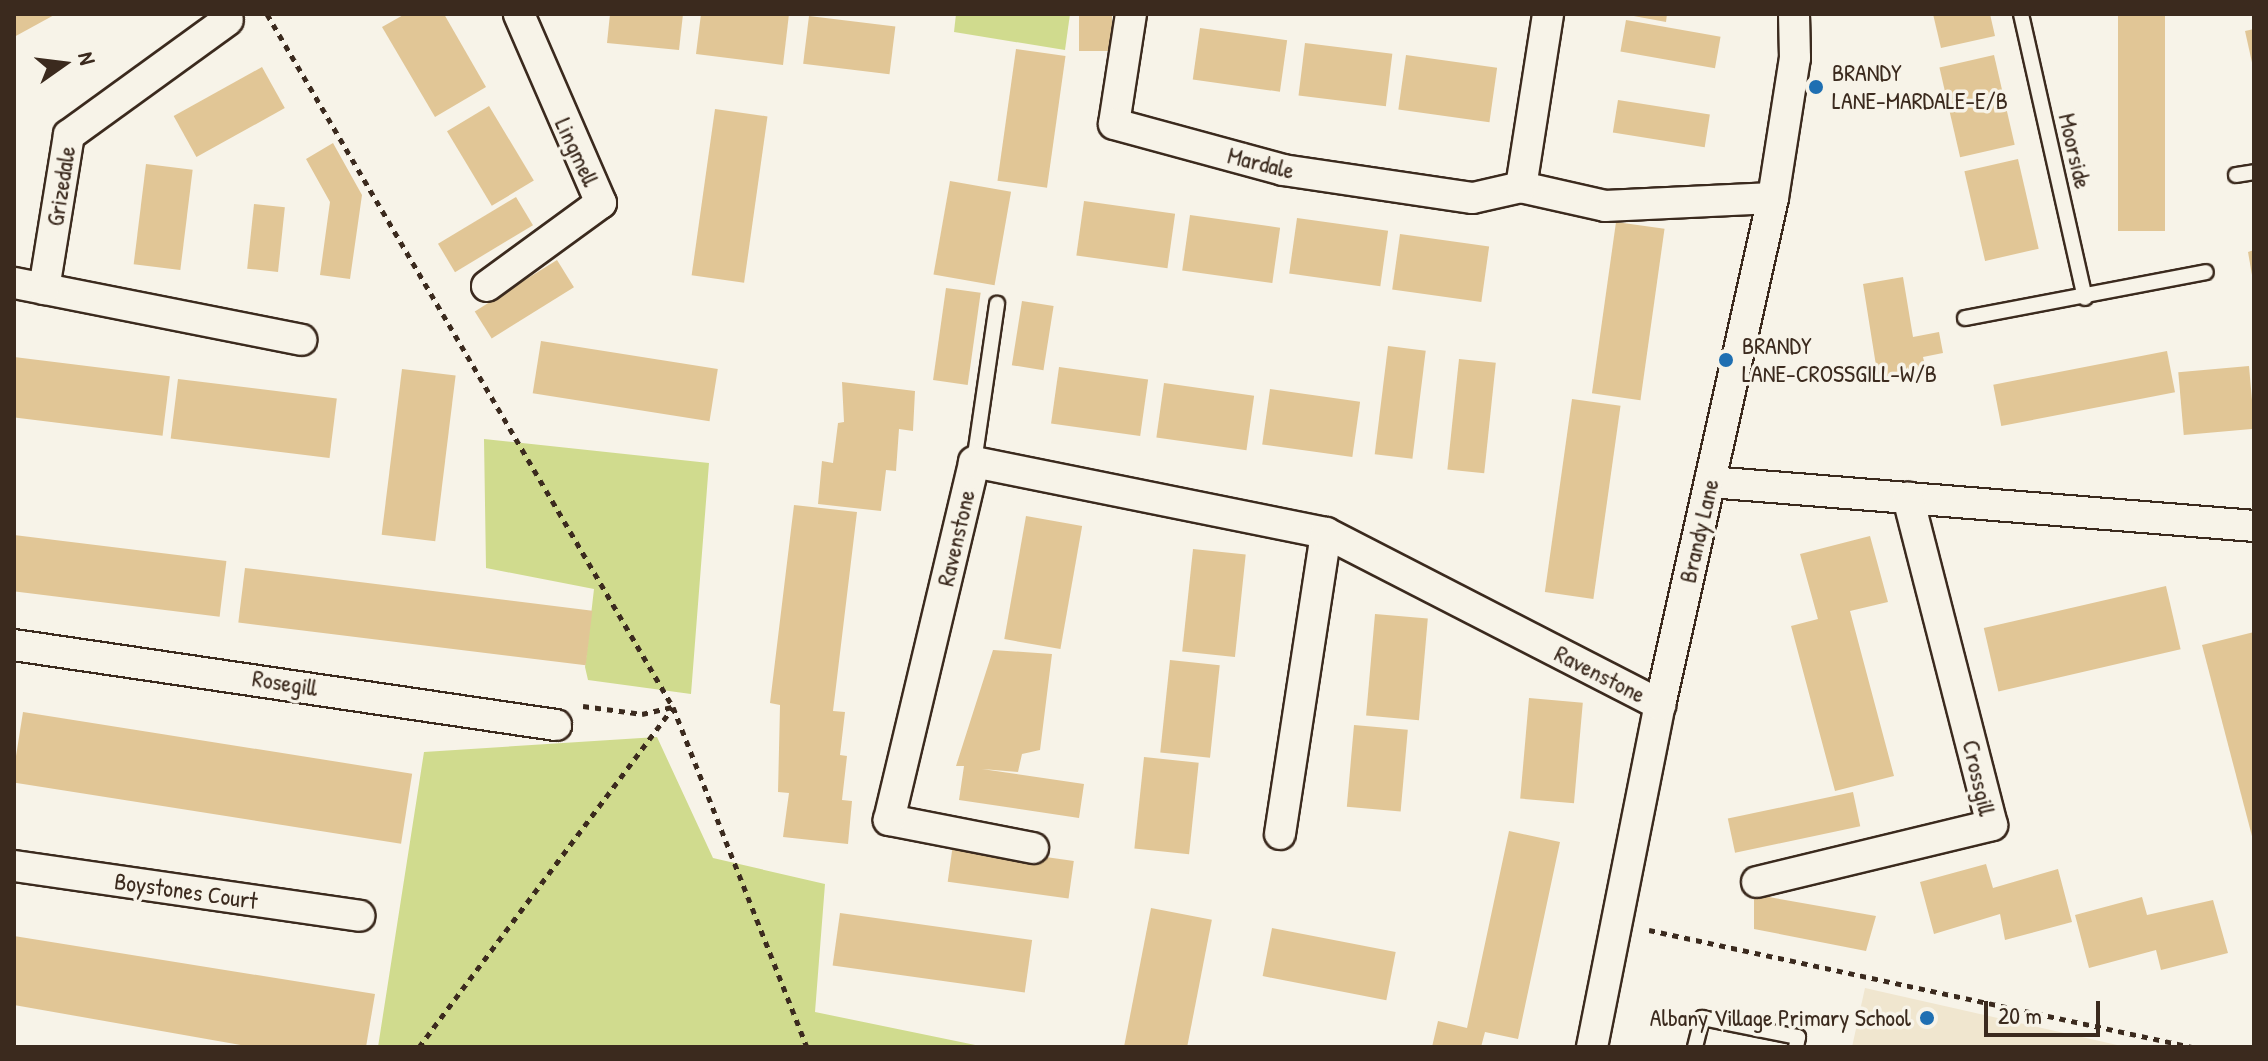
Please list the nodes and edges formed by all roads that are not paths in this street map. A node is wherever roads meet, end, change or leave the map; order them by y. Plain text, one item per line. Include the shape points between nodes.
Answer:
1 (519, 14) edge
2 (1131, 14) edge
3 (1548, 14) edge
4 (1794, 14) edge
5 (2021, 14) edge
6 (228, 20) dead end
7 (2254, 172) edge
8 (2236, 175) dead end
9 (1521, 187) junction
10 (1773, 198) junction
11 (2206, 272) dead end
12 (14, 283) edge
13 (487, 286) dead end
14 (44, 289) junction
15 (2085, 298) junction
16 (997, 304) dead end
17 (1965, 318) dead end
18 (301, 340) dead end
19 (974, 462) junction
20 (1710, 482) junction
21 (1908, 498) junction
22 (2254, 526) edge
23 (1326, 533) junction
24 (14, 645) edge
25 (1660, 705) junction
26 (556, 725) road end
27 (1280, 834) dead end
28 (1033, 848) dead end
29 (14, 866) edge
30 (1757, 882) dead end
31 (359, 916) dead end
32 (1592, 1047) edge
33 (1695, 1047) edge
34 (1796, 1047) edge

1 - 13 street, Lingmell via 601,203
2 - 9 street, Mardale via 1114,124 1283,170 1473,198
3 - 9 street
4 - 10 street, Brandy Lane via 1795,58
5 - 15 lane, Moorside
6 - 14 street, Grizedale via 69,135
7 - 8 lane
9 - 10 street, Mardale via 1605,206
10 - 20 street, Brandy Lane
11 - 15 lane
12 - 14 street
14 - 18 street
15 - 17 lane
16 - 19 lane
19 - 23 street, Ravenstone
19 - 28 street, Ravenstone via 889,820
20 - 21 street
20 - 25 street, Brandy Lane
21 - 22 street
21 - 30 street, Crossgill via 1992,825
23 - 25 street, Ravenstone
23 - 27 street
24 - 26 street, Rosegill
25 - 32 street, Brandy Lane
29 - 31 street, Boystones Court
33 - 34 lane via 1702,1018 1798,1037

